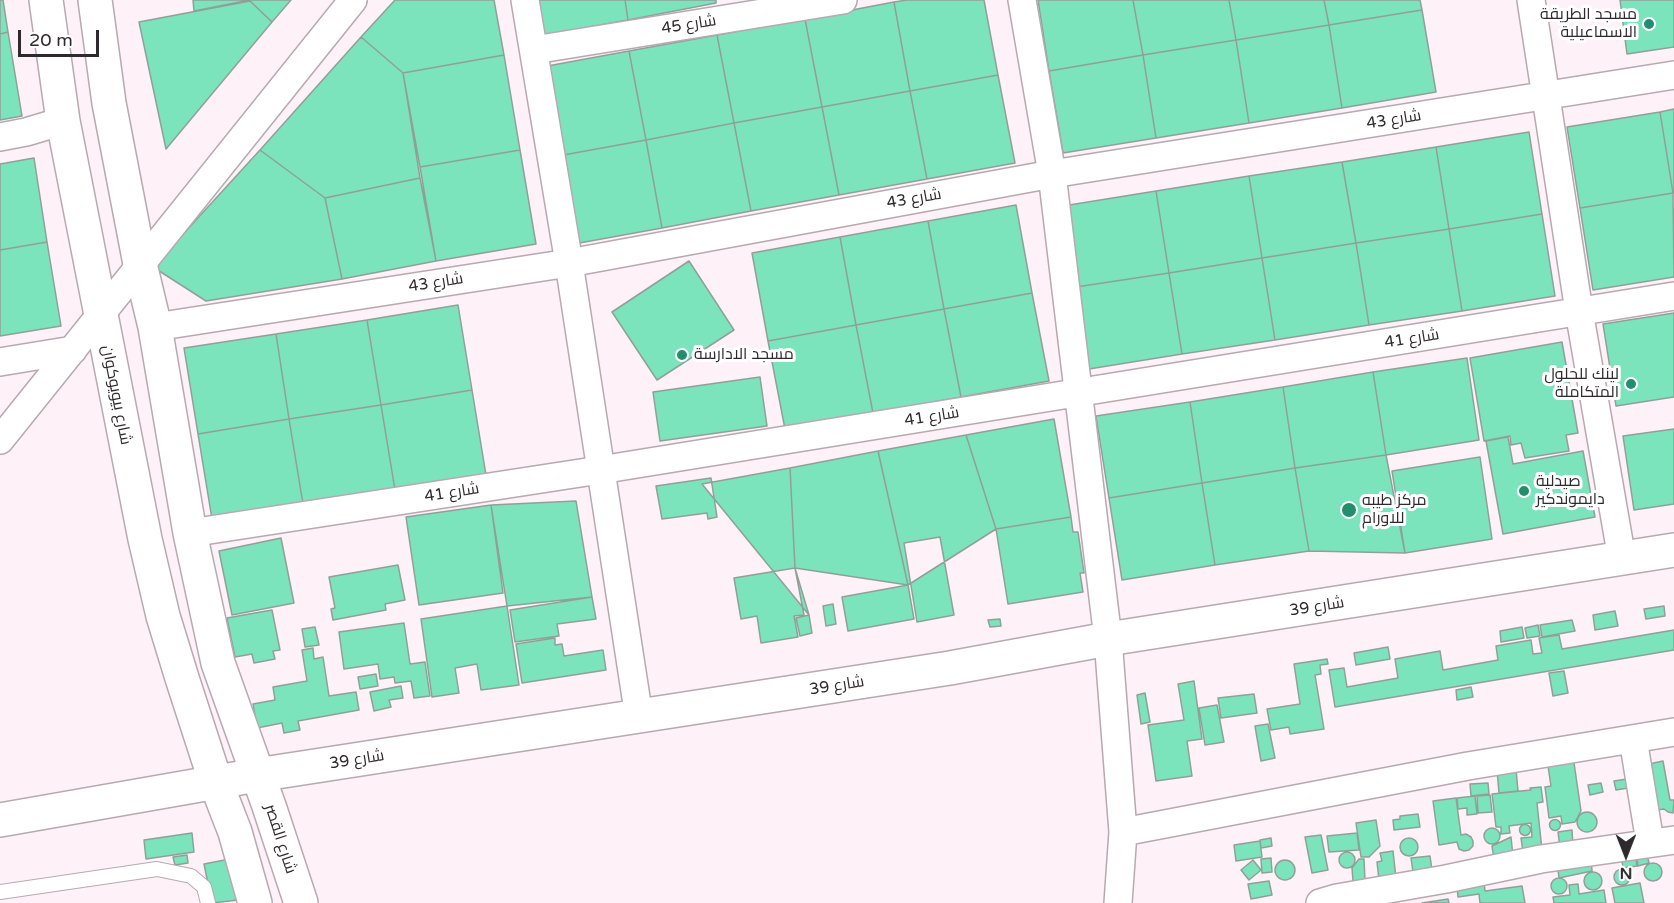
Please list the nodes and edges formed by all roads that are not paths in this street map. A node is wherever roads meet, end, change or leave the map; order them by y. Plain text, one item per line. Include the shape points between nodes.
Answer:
1 (46, 0) edge
2 (95, 0) edge
3 (353, 0) edge
4 (525, 0) edge
5 (843, 0) edge
6 (1022, 0) edge
7 (1531, 0) edge
8 (534, 50) junction
9 (1674, 75) edge
10 (1545, 96) junction
11 (63, 121) junction
12 (0, 137) edge
13 (1052, 174) junction
14 (569, 263) junction
15 (140, 264) junction
16 (1674, 296) edge
17 (1579, 311) junction
18 (101, 315) junction
19 (155, 327) junction
20 (73, 350) junction
21 (0, 362) edge
22 (1079, 393) junction
23 (0, 440) edge
24 (600, 470) junction
25 (190, 533) junction
26 (1674, 550) edge
27 (1622, 559) junction
28 (1108, 639) junction
29 (639, 717) junction
30 (1674, 732) edge
31 (1633, 739) junction
32 (257, 775) junction
33 (216, 783) junction
34 (0, 820) edge
35 (1123, 832) junction
36 (1662, 841) edge
37 (0, 892) edge
38 (208, 903) edge
39 (255, 903) edge
40 (301, 903) edge
41 (1118, 903) edge
42 (1320, 903) edge

1 - 11 main road, شارع بيويوكوان
2 - 15 main road via 109,103
3 - 15 street
4 - 8 street
5 - 8 street, شارع 45
6 - 13 street
7 - 10 street
8 - 14 street
9 - 10 street, شارع 43
10 - 13 street, شارع 43
10 - 17 street
11 - 12 street
11 - 18 main road, شارع بيويوكوان
13 - 14 street, شارع 43
13 - 22 street
14 - 19 street, شارع 43
14 - 24 street
15 - 18 street
15 - 19 main road
16 - 17 street, شارع 41
17 - 22 street, شارع 41
17 - 27 street
18 - 20 street
18 - 33 main road, شارع بيويوكوان via 155,583
19 - 25 main road
20 - 21 street
20 - 23 street
22 - 24 street, شارع 41
22 - 28 street
24 - 25 street, شارع 41
24 - 29 street
25 - 32 main road via 218,663
26 - 27 main road, شارع 39
27 - 28 main road, شارع 39
28 - 29 main road, شارع 39
28 - 35 street
29 - 32 main road, شارع 39
30 - 31 street
31 - 35 street via 1468,766
31 - 36 street
32 - 33 main road, شارع 39
32 - 40 main road, شارع القصر
33 - 34 main road, شارع 39
33 - 39 main road
35 - 41 street
36 - 42 street
37 - 38 lane via 157,869 191,876 204,887

